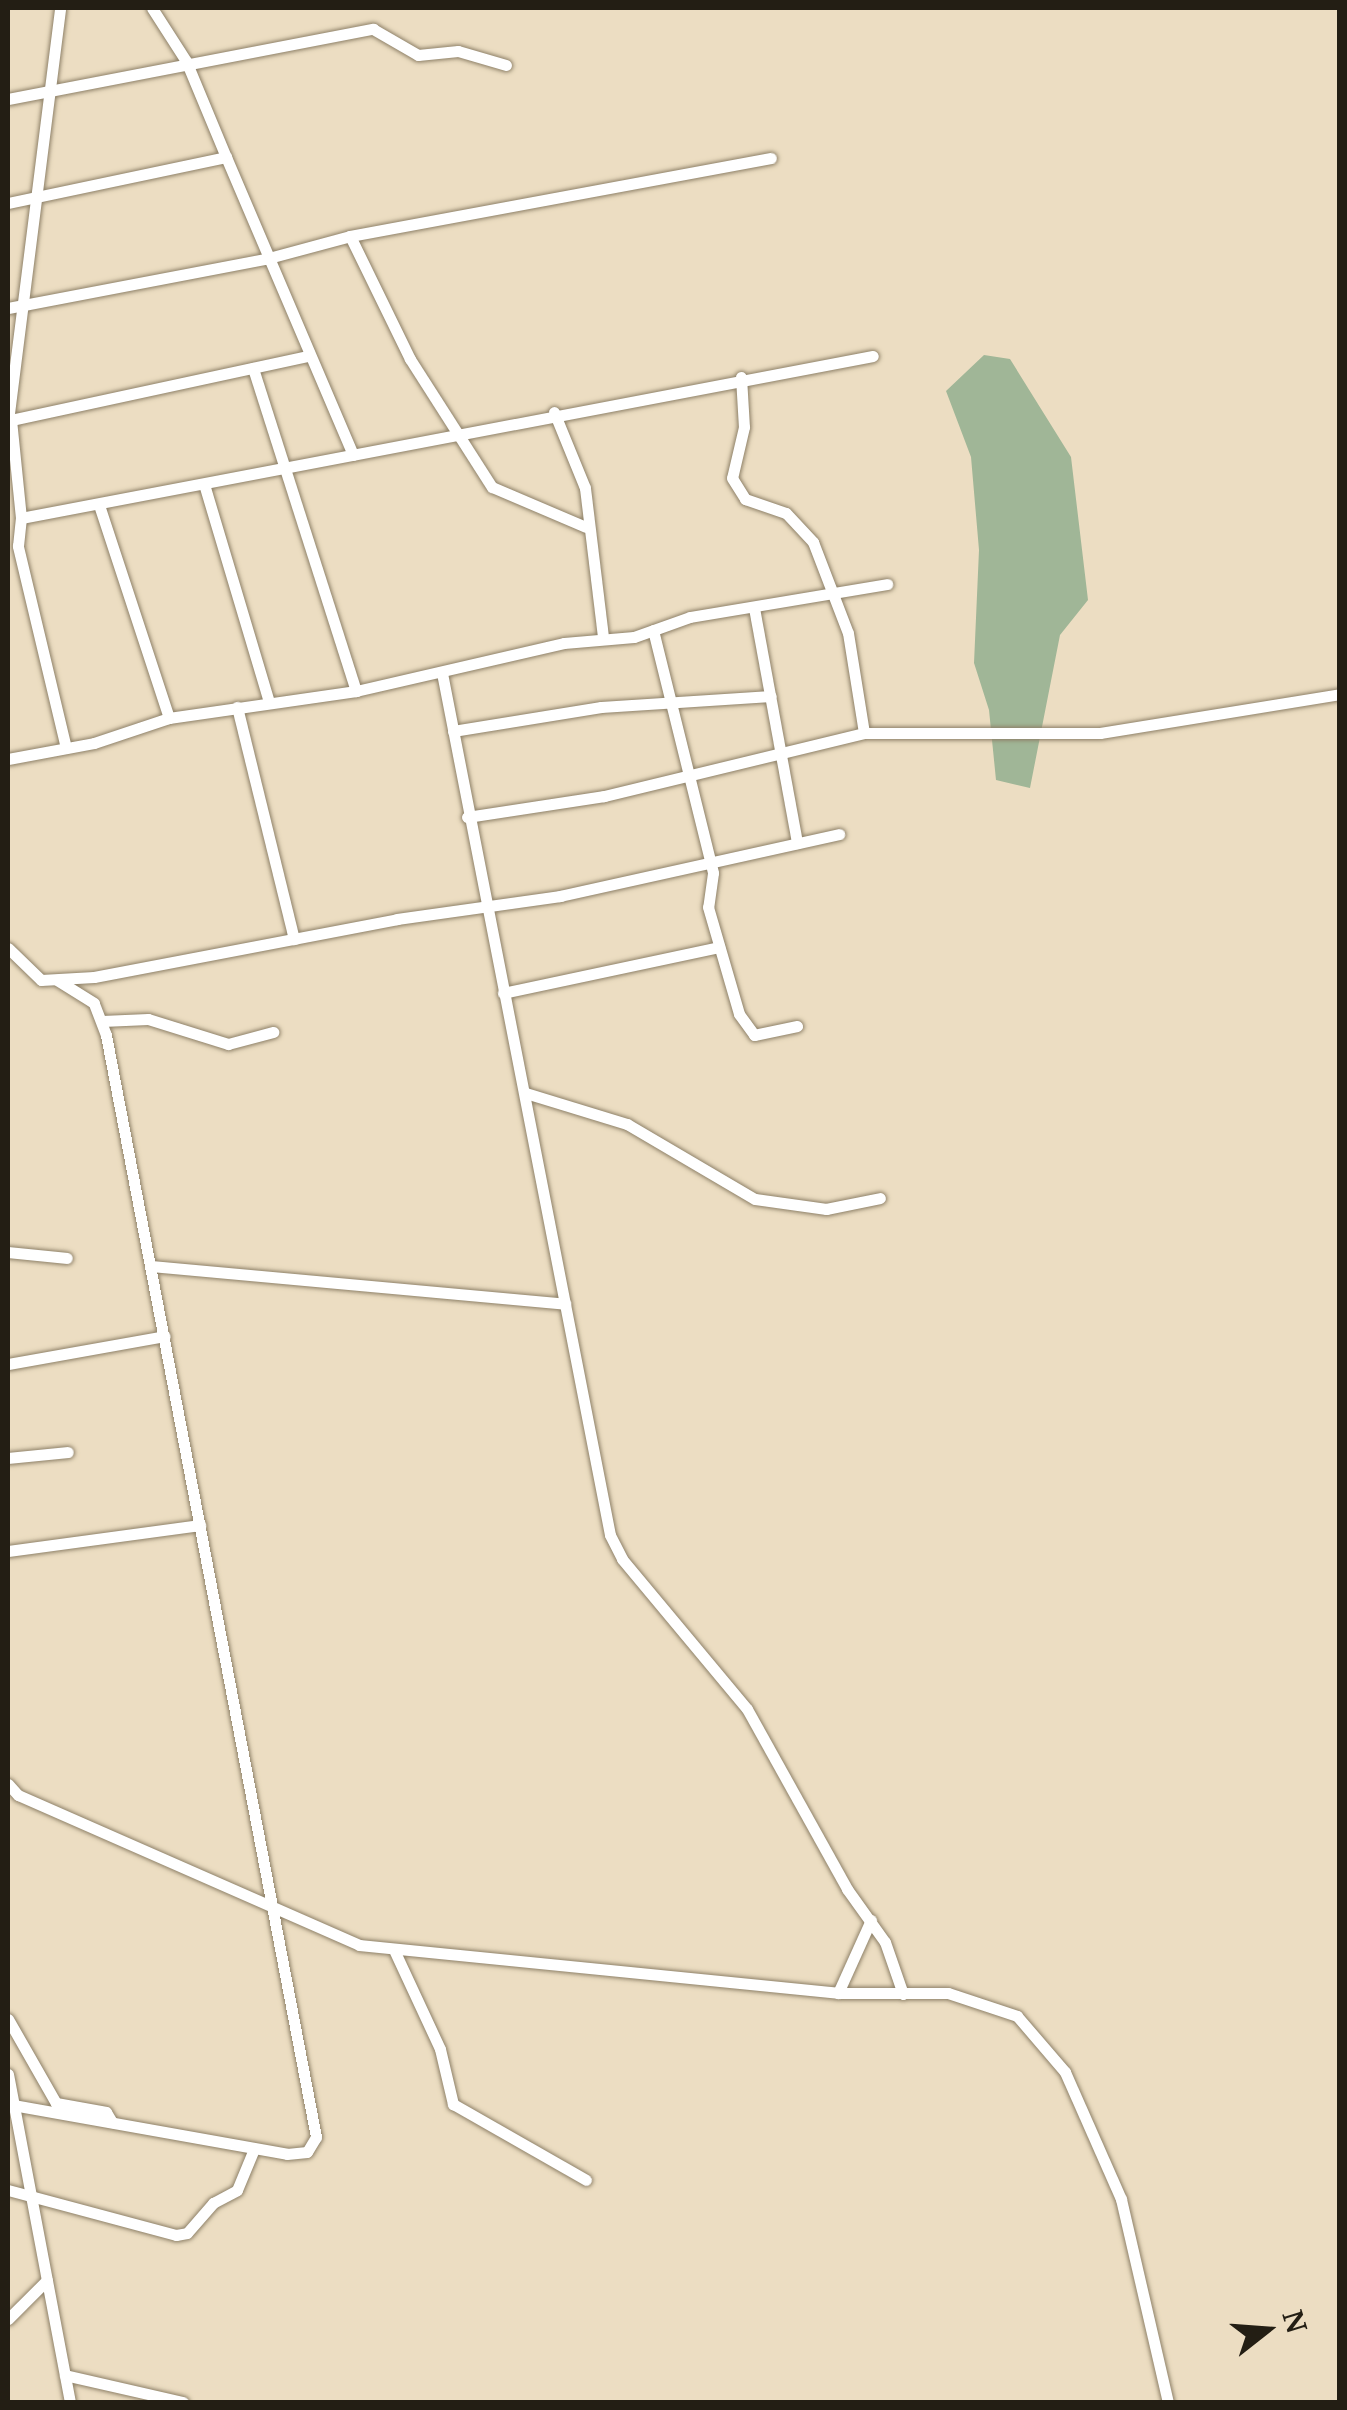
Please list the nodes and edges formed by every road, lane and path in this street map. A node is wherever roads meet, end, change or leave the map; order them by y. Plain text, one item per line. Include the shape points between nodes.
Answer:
1 (60, 8) edge
2 (152, 8) edge
3 (186, 61) junction
4 (506, 65) dead end
5 (50, 91) junction
6 (8, 99) edge
7 (226, 156) junction
8 (771, 158) dead end
9 (37, 197) junction
10 (8, 203) edge
11 (350, 236) junction
12 (265, 259) junction
13 (26, 305) junction
14 (8, 308) edge
15 (308, 356) junction
16 (873, 356) dead end
17 (253, 368) junction
18 (741, 377) junction
19 (554, 412) junction
20 (9, 420) edge
21 (455, 434) junction
22 (353, 455) junction
23 (286, 464) junction
24 (204, 484) junction
25 (100, 508) junction
26 (21, 518) junction
27 (586, 526) junction
28 (887, 584) dead end
29 (832, 591) junction
30 (754, 608) junction
31 (653, 630) junction
32 (603, 637) junction
33 (442, 672) junction
34 (356, 691) junction
35 (1340, 694) edge
36 (770, 696) junction
37 (268, 702) junction
38 (672, 704) junction
39 (237, 707) junction
40 (169, 718) junction
41 (452, 731) junction
42 (864, 733) junction
43 (66, 748) junction
44 (780, 750) junction
45 (8, 759) edge
46 (690, 777) junction
47 (467, 817) junction
48 (839, 834) dead end
49 (798, 842) junction
50 (708, 861) junction
51 (488, 904) junction
52 (294, 939) junction
53 (719, 947) junction
54 (8, 948) edge
55 (57, 980) junction
56 (503, 993) junction
57 (102, 1021) junction
58 (797, 1026) dead end
59 (273, 1032) dead end
60 (526, 1093) junction
61 (880, 1198) dead end
62 (8, 1252) edge
63 (67, 1258) dead end
64 (151, 1266) junction
65 (565, 1304) junction
66 (165, 1336) junction
67 (8, 1364) edge
68 (68, 1452) dead end
69 (8, 1458) edge
70 (200, 1525) junction
71 (8, 1550) edge
72 (8, 1784) edge
73 (13, 1794) edge
74 (270, 1902) junction
75 (872, 1920) junction
76 (395, 1952) junction
77 (838, 1993) junction
78 (903, 1994) junction
79 (8, 2019) edge
80 (8, 2074) edge
81 (13, 2105) junction
82 (112, 2122) junction
83 (254, 2149) junction
84 (586, 2180) dead end
85 (8, 2190) edge
86 (31, 2196) junction
87 (46, 2280) junction
88 (8, 2319) edge
89 (65, 2374) junction
90 (70, 2402) edge
91 (183, 2402) edge
92 (1168, 2402) edge

1 - 5 street
2 - 3 street
3 - 4 street via 373,29 418,55 458,51
3 - 5 street
3 - 7 street
5 - 6 street
5 - 9 street
7 - 9 street
7 - 12 street
8 - 11 street
9 - 10 street
9 - 13 street
11 - 12 street
11 - 21 street
12 - 13 street
12 - 15 street
13 - 14 street
13 - 20 street
15 - 17 street
15 - 22 street
16 - 18 street
17 - 20 street
17 - 23 street
18 - 19 street
18 - 29 street via 744,427 732,478 745,499 786,513 807,531
19 - 21 street
19 - 27 street via 582,477
20 - 26 street
21 - 22 street
21 - 27 street via 492,487
22 - 23 street
23 - 24 street
23 - 34 street
24 - 25 street
24 - 37 street
25 - 26 street
25 - 40 street
26 - 43 street via 18,546
27 - 32 street
28 - 29 street
29 - 30 street
29 - 42 street via 848,633
30 - 31 street
30 - 36 street
31 - 32 street
31 - 38 street
32 - 33 street
33 - 34 street
33 - 41 street
34 - 37 street
35 - 42 street via 1100,734
36 - 38 street
36 - 44 street
37 - 39 street
38 - 41 street via 601,707
38 - 46 street
39 - 40 street
39 - 52 street
40 - 43 street
41 - 47 street
42 - 44 street
43 - 45 street
44 - 46 street
44 - 49 street
46 - 47 street
46 - 50 street
47 - 51 street
48 - 49 street
49 - 50 street
50 - 51 street via 560,896
50 - 53 street via 714,882 708,908
51 - 52 street
51 - 56 street
52 - 55 street
53 - 56 street
53 - 58 street via 749,1032
54 - 55 street via 41,980
55 - 57 street via 94,1003
56 - 60 street
57 - 59 street via 148,1019 228,1044
57 - 64 street
60 - 61 street via 626,1124 755,1199 826,1209
60 - 65 street
62 - 63 street
64 - 65 street
64 - 66 street
65 - 75 street via 602,1508 622,1559 747,1709 847,1889
66 - 67 street
66 - 70 street
68 - 69 street
70 - 71 street
70 - 74 street
72 - 73 street
73 - 74 street
74 - 76 street via 359,1945
74 - 83 street via 316,2137 307,2152
75 - 77 street
75 - 78 street
76 - 77 street
76 - 84 street via 440,2048 453,2104
77 - 78 street
78 - 92 street via 948,1994 1017,2016 1065,2072 1121,2199
79 - 82 street via 56,2103 106,2112
80 - 81 street
81 - 82 street
81 - 86 street
82 - 83 street
83 - 86 street via 237,2190 221,2196 187,2233
85 - 86 street
86 - 87 street
87 - 88 street
87 - 89 street
89 - 90 street
89 - 91 street

